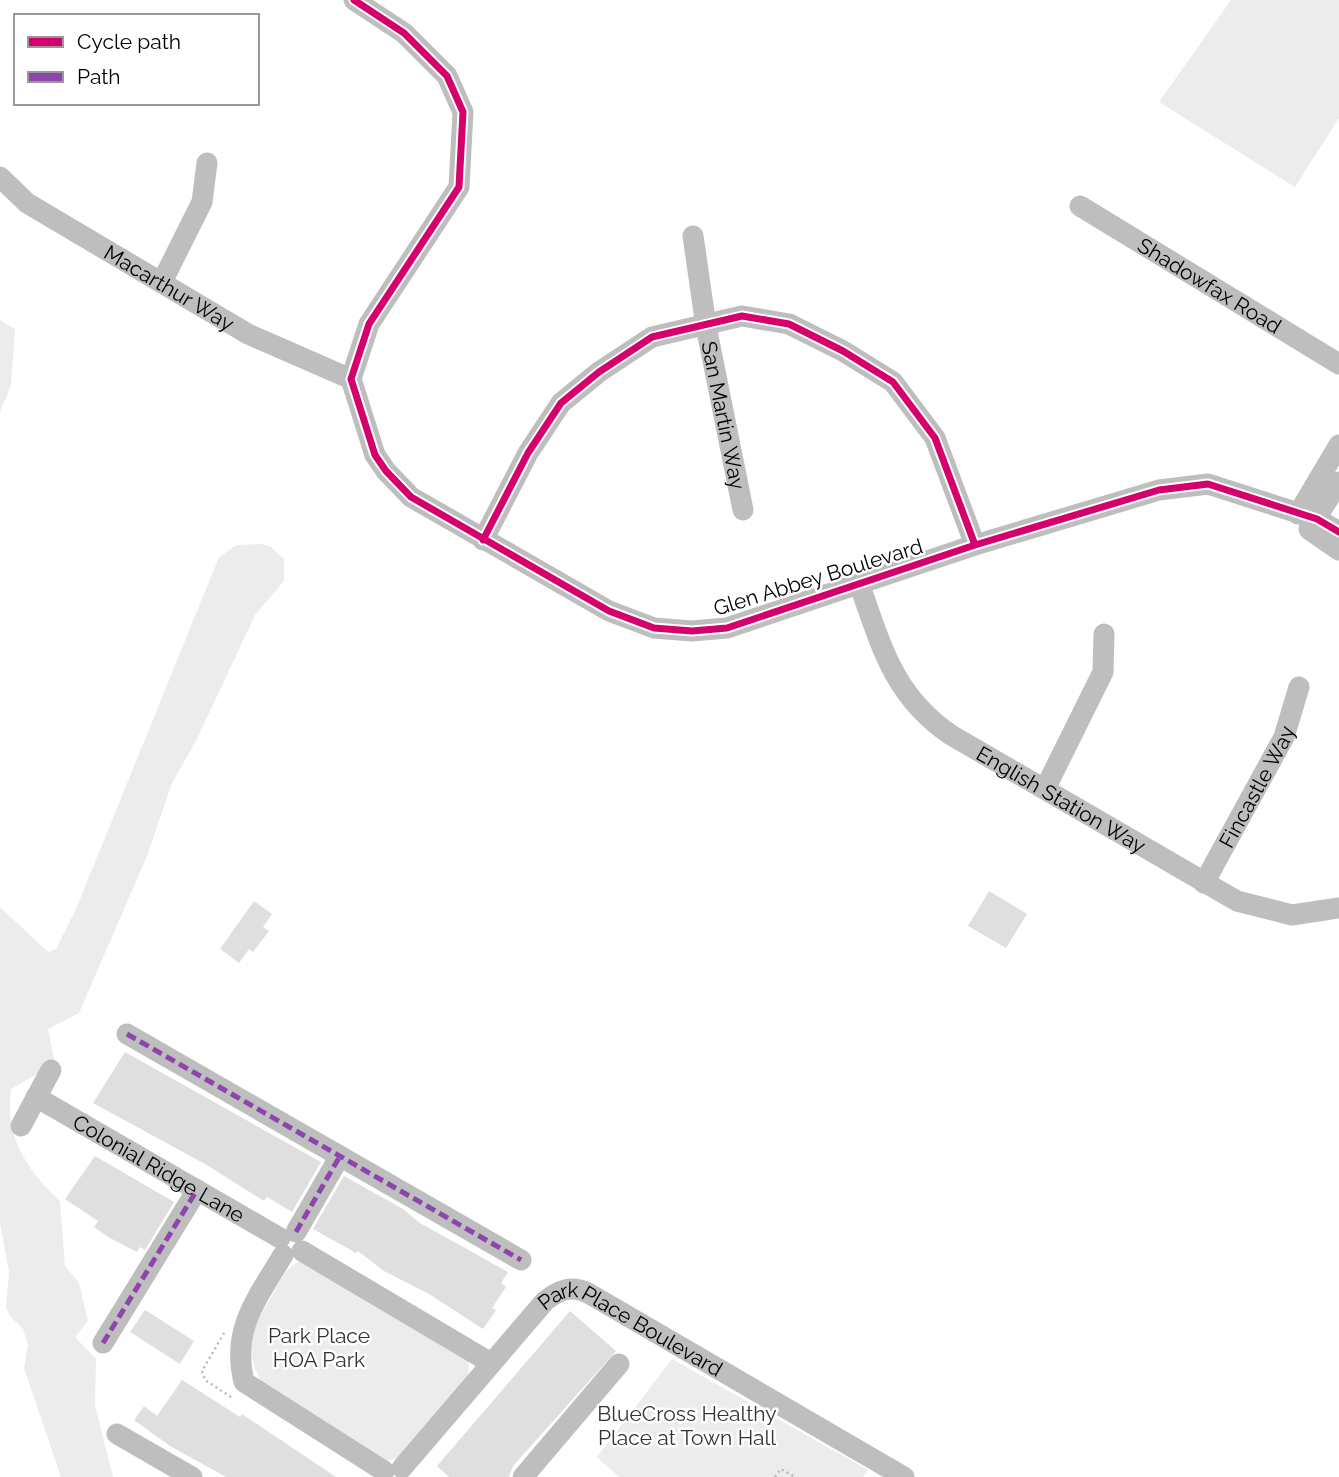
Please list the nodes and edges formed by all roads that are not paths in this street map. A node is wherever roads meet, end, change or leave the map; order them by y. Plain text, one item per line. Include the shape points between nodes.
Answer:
1 (354, 0) edge
2 (207, 163) dead end
3 (0, 177) edge
4 (1080, 206) dead end
5 (693, 236) dead end
6 (162, 282) junction
7 (706, 326) junction
8 (1339, 364) edge
9 (351, 379) junction
10 (1339, 445) edge
11 (1339, 482) edge
12 (743, 510) dead end
13 (1308, 521) junction
14 (1339, 532) edge
15 (483, 540) junction
16 (975, 545) junction
17 (1339, 550) edge
18 (860, 586) junction
19 (1104, 634) dead end
20 (1299, 687) dead end
21 (1045, 789) junction
22 (1204, 883) junction
23 (1339, 908) edge
24 (127, 1034) dead end
25 (51, 1070) dead end
26 (36, 1097) junction
27 (20, 1126) dead end
28 (340, 1156) junction
29 (197, 1190) junction
30 (290, 1244) junction
31 (520, 1260) dead end
32 (103, 1343) dead end
33 (491, 1363) junction
34 (619, 1364) dead end
35 (117, 1434) dead end
36 (394, 1473) edge
37 (192, 1477) edge
38 (523, 1477) edge
39 (904, 1477) edge

1 - 9 street via 404,33 447,76 463,112 459,187 369,324
2 - 6 street via 202,202
3 - 6 street, Macarthur Way via 27,203
4 - 8 street, Shadowfax Road
5 - 7 street, San Martin Way
6 - 9 street, Macarthur Way via 248,334
7 - 12 street, San Martin Way
7 - 15 street via 652,337 561,403 528,453
7 - 16 street via 742,316 789,324 893,382 935,438
9 - 15 street, Glen Abbey Boulevard via 375,455 386,471 411,497
10 - 13 street
11 - 13 street
13 - 14 street, Glen Abbey Boulevard
13 - 16 street, Glen Abbey Boulevard via 1208,484 1159,491
13 - 17 street, Glen Abbey Boulevard
15 - 18 street, Glen Abbey Boulevard via 610,611 654,628 727,628
16 - 18 street, Glen Abbey Boulevard
18 - 21 street, English Station Way via 889,666 921,711 951,735
19 - 21 street via 1103,672
20 - 22 street, Fincastle Way via 1284,737
21 - 22 street, English Station Way
22 - 23 street, English Station Way via 1237,901 1273,912 1311,914
24 - 28 street
25 - 26 street
26 - 27 street
26 - 29 street, Colonial Ridge Lane
28 - 30 street
28 - 31 street
29 - 30 street, Colonial Ridge Lane
29 - 32 street
30 - 33 street, Colonial Ridge Lane
30 - 36 street via 240,1338 238,1359 244,1382
33 - 36 street, Park Place Boulevard
33 - 39 street, Park Place Boulevard via 554,1294 564,1289 583,1290
34 - 38 street
35 - 37 street

